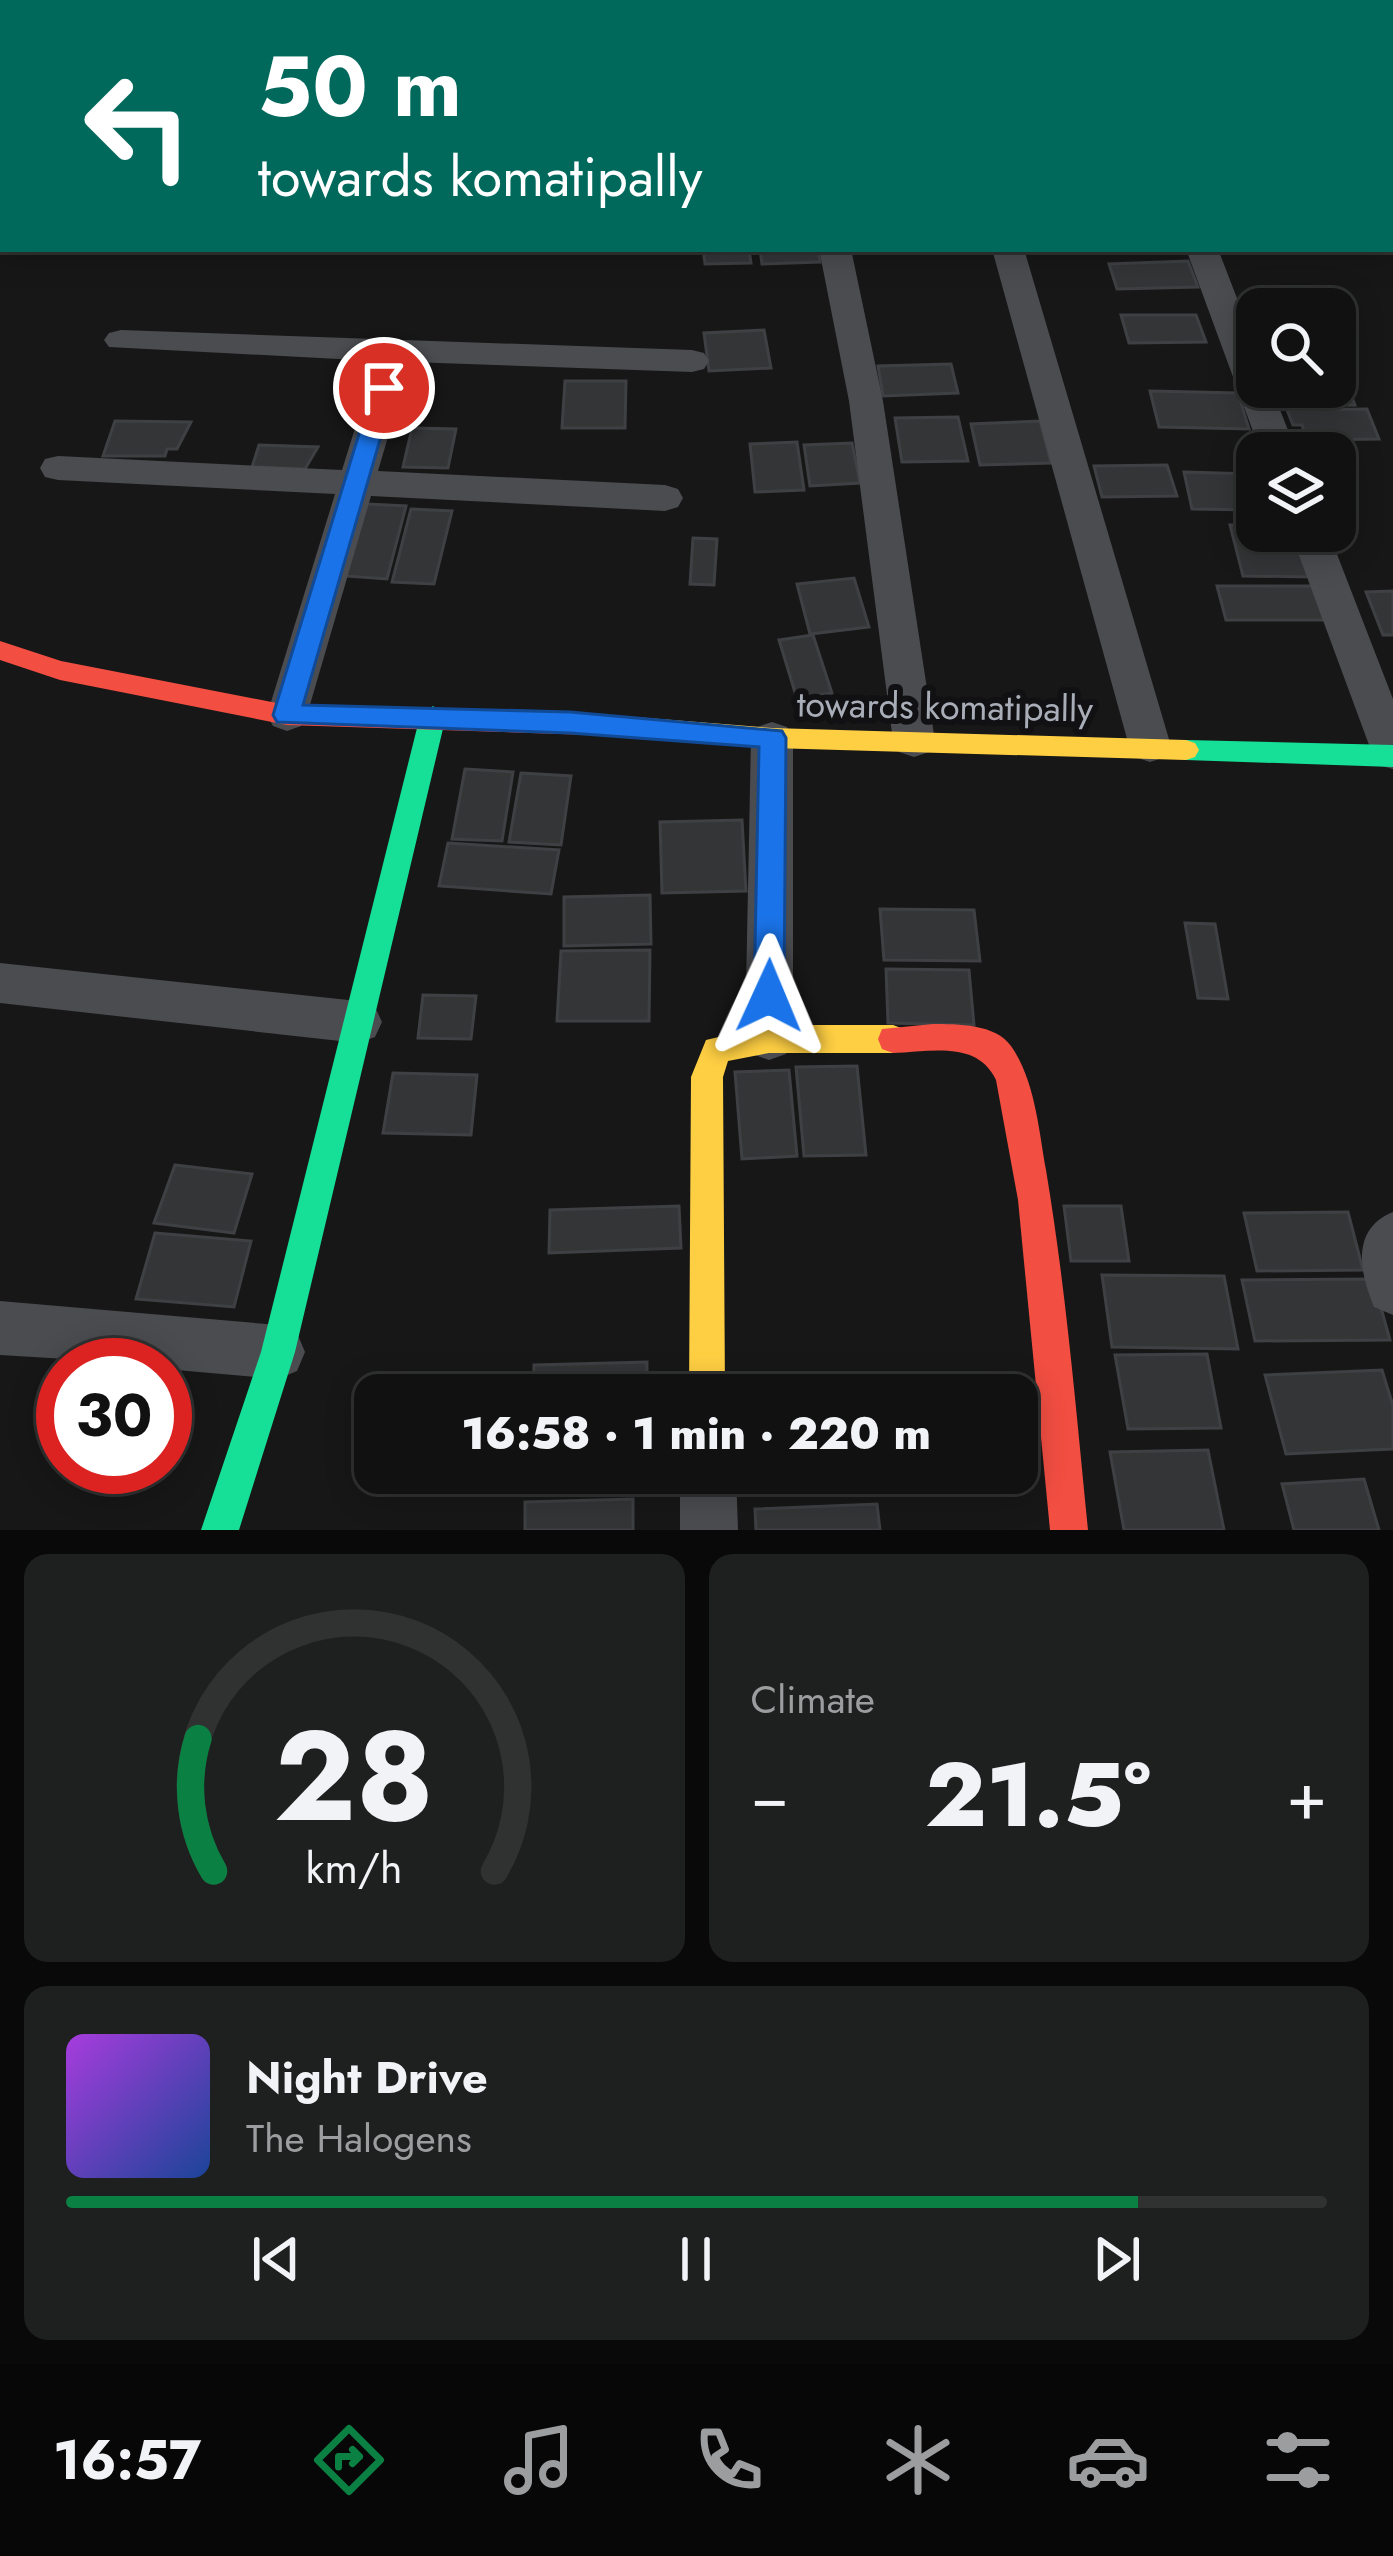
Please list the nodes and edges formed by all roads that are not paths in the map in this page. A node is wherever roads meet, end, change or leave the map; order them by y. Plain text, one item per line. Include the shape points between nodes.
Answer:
1 (836, 252) edge
2 (1009, 252) edge
3 (1203, 252) edge
4 (121, 340) dead end
5 (395, 351) junction
6 (692, 361) dead end
7 (1272, 432) edge
8 (58, 468) dead end
9 (353, 482) junction
10 (664, 498) dead end
11 (1317, 552) edge
12 (0, 650) edge
13 (287, 715) junction
14 (433, 716) junction
15 (772, 738) junction
16 (914, 741) junction
17 (1150, 746) junction
18 (1393, 754) edge
19 (0, 982) edge
20 (358, 1022) junction
21 (769, 1039) junction
22 (1393, 1237) edge
23 (1393, 1289) edge
24 (0, 1328) edge
25 (278, 1352) junction
26 (707, 1374) edge
27 (708, 1494) edge
28 (220, 1530) edge
29 (709, 1530) edge
30 (1069, 1530) edge

1 - 16 street via 866,401
2 - 17 street
3 - 7 street
4 - 5 street
5 - 6 street
5 - 9 street
8 - 9 street
9 - 10 street
9 - 13 street
11 - 18 street
12 - 13 street, towards komatipally via 60,670
13 - 14 street, towards komatipally
14 - 15 street, towards komatipally
14 - 20 street
15 - 16 street, towards komatipally
15 - 21 street
16 - 17 street, towards komatipally
17 - 18 street, towards komatipally
19 - 20 street
20 - 25 street
21 - 26 street via 717,1049 706,1076
21 - 30 street via 968,1039 999,1052 1012,1078 1036,1205
22 - 23 street
24 - 25 street
25 - 28 street
27 - 29 street

